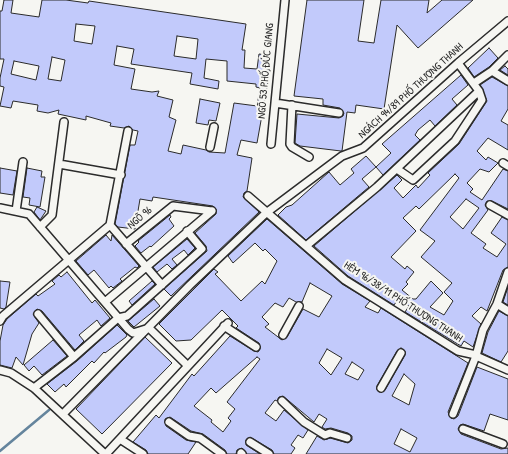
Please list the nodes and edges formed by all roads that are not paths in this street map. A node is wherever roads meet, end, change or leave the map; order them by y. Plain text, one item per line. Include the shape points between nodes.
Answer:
1 (285, 0) edge
2 (508, 21) edge
3 (508, 55) edge
4 (458, 63) junction
5 (492, 71) junction
6 (508, 81) edge
7 (474, 83) junction
8 (478, 91) junction
9 (275, 103) junction
10 (292, 106) junction
11 (339, 113) dead end
12 (64, 122) dead end
13 (214, 128) dead end
14 (128, 132) dead end
15 (271, 144) dead end
16 (210, 148) dead end
17 (309, 157) dead end
18 (22, 162) dead end
19 (59, 164) junction
20 (396, 169) junction
21 (121, 175) junction
22 (248, 196) dead end
23 (490, 205) dead end
24 (0, 208) edge
25 (16, 211) junction
26 (266, 213) junction
27 (508, 214) edge
28 (110, 225) junction
29 (40, 227) junction
30 (187, 231) junction
31 (126, 244) junction
32 (306, 246) junction
33 (70, 259) junction
34 (146, 267) junction
35 (508, 272) edge
36 (162, 285) junction
37 (105, 302) junction
38 (497, 304) junction
39 (299, 306) dead end
40 (508, 311) edge
41 (38, 314) dead end
42 (118, 318) junction
43 (0, 321) edge
44 (149, 328) junction
45 (283, 335) dead end
46 (256, 347) dead end
47 (401, 353) dead end
48 (476, 355) junction
49 (74, 357) junction
50 (188, 366) junction
51 (0, 370) edge
52 (508, 370) edge
53 (34, 388) junction
54 (381, 388) dead end
55 (282, 401) dead end
56 (63, 414) junction
57 (453, 414) dead end
58 (169, 422) dead end
59 (463, 429) dead end
60 (347, 438) dead end
61 (120, 439) junction
62 (250, 442) dead end
63 (503, 444) dead end
64 (106, 454) edge
65 (143, 454) edge
66 (222, 454) edge
67 (269, 454) edge

1 - 9 street, NGÕ 53 PHỐ ĐỨC GIANG
2 - 4 street, NGÁCH 94/89 PHỐ THƯỢNG THANH
3 - 5 street
4 - 7 street
4 - 26 street, NGÁCH 94/89 PHỐ THƯỢNG THANH via 363,148 342,156
5 - 6 street
5 - 7 street
7 - 8 street
8 - 20 street
8 - 20 street via 482,100 455,141 413,180
9 - 10 street
9 - 15 street, NGÕ 53 PHỐ ĐỨC GIANG
10 - 11 street
10 - 17 street via 290,144
12 - 19 street
13 - 16 street
14 - 21 street
18 - 25 street
19 - 21 street
19 - 29 street via 52,215
20 - 32 street
21 - 28 street
22 - 26 street, HẺM 96/38/11 PHỐ THƯỢNG THANH
23 - 27 street
24 - 25 street
25 - 29 street via 29,214
26 - 32 street, HẺM 96/38/11 PHỐ THƯỢNG THANH
26 - 44 street, NGÁCH 94/89 PHỐ THƯỢNG THANH
28 - 31 street
28 - 33 street
29 - 33 street
30 - 31 street, NGÕ 96 via 212,210 173,206
30 - 34 street
30 - 36 street via 202,250
31 - 34 street
32 - 48 street, HẺM 96/38/11 PHỐ THƯỢNG THANH via 345,280 458,351
33 - 37 street
33 - 43 street
34 - 36 street
34 - 37 street
35 - 38 street
36 - 42 street via 127,316
37 - 42 street
38 - 40 street
38 - 48 street via 483,330
39 - 45 street
41 - 49 street
42 - 44 street via 133,333
42 - 49 street
44 - 50 street
44 - 56 street, NGÁCH 94/89 PHỐ THƯỢNG THANH
46 - 50 street via 226,324
47 - 54 street
48 - 52 street, HẺM 96/38/11 PHỐ THƯỢNG THANH
48 - 57 street
49 - 53 street
50 - 61 street
51 - 53 street via 11,373
53 - 56 street
55 - 60 street via 304,422 325,435 330,433
56 - 64 street
58 - 66 street via 188,436 200,438
59 - 63 street
61 - 64 street
61 - 65 street
62 - 67 street

